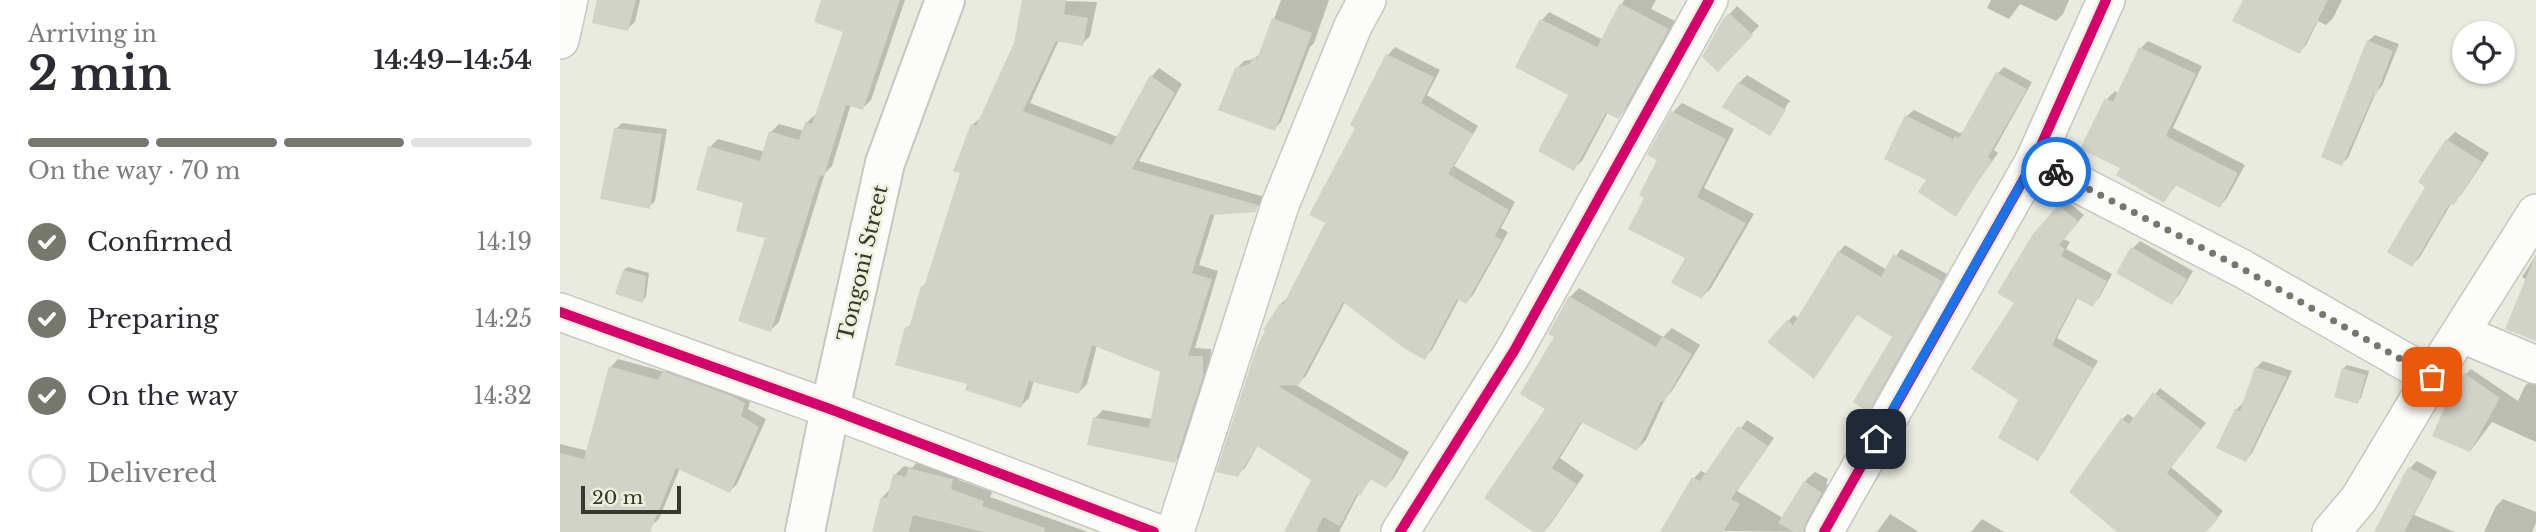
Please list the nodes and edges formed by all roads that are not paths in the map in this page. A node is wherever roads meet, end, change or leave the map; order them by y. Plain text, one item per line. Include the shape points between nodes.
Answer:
1 (569, 0) edge
2 (945, 0) edge
3 (1367, 0) edge
4 (1709, 0) edge
5 (2106, 0) edge
6 (560, 40) edge
7 (2034, 161) junction
8 (2536, 213) edge
9 (560, 312) edge
10 (2460, 332) junction
11 (2536, 365) edge
12 (2432, 377) junction
13 (830, 409) junction
14 (805, 532) edge
15 (1154, 532) edge
16 (1175, 532) edge
17 (1400, 532) edge
18 (1824, 532) edge
19 (2331, 532) edge

1 - 6 street
2 - 13 street, Tongoni Street via 885,163
3 - 16 street via 1280,205
4 - 17 street via 1514,351
5 - 7 street
7 - 12 street via 2243,269
7 - 18 street
8 - 10 street
9 - 13 street
10 - 11 street
10 - 12 street
12 - 19 street via 2359,499
13 - 14 street, Tongoni Street
13 - 15 street

